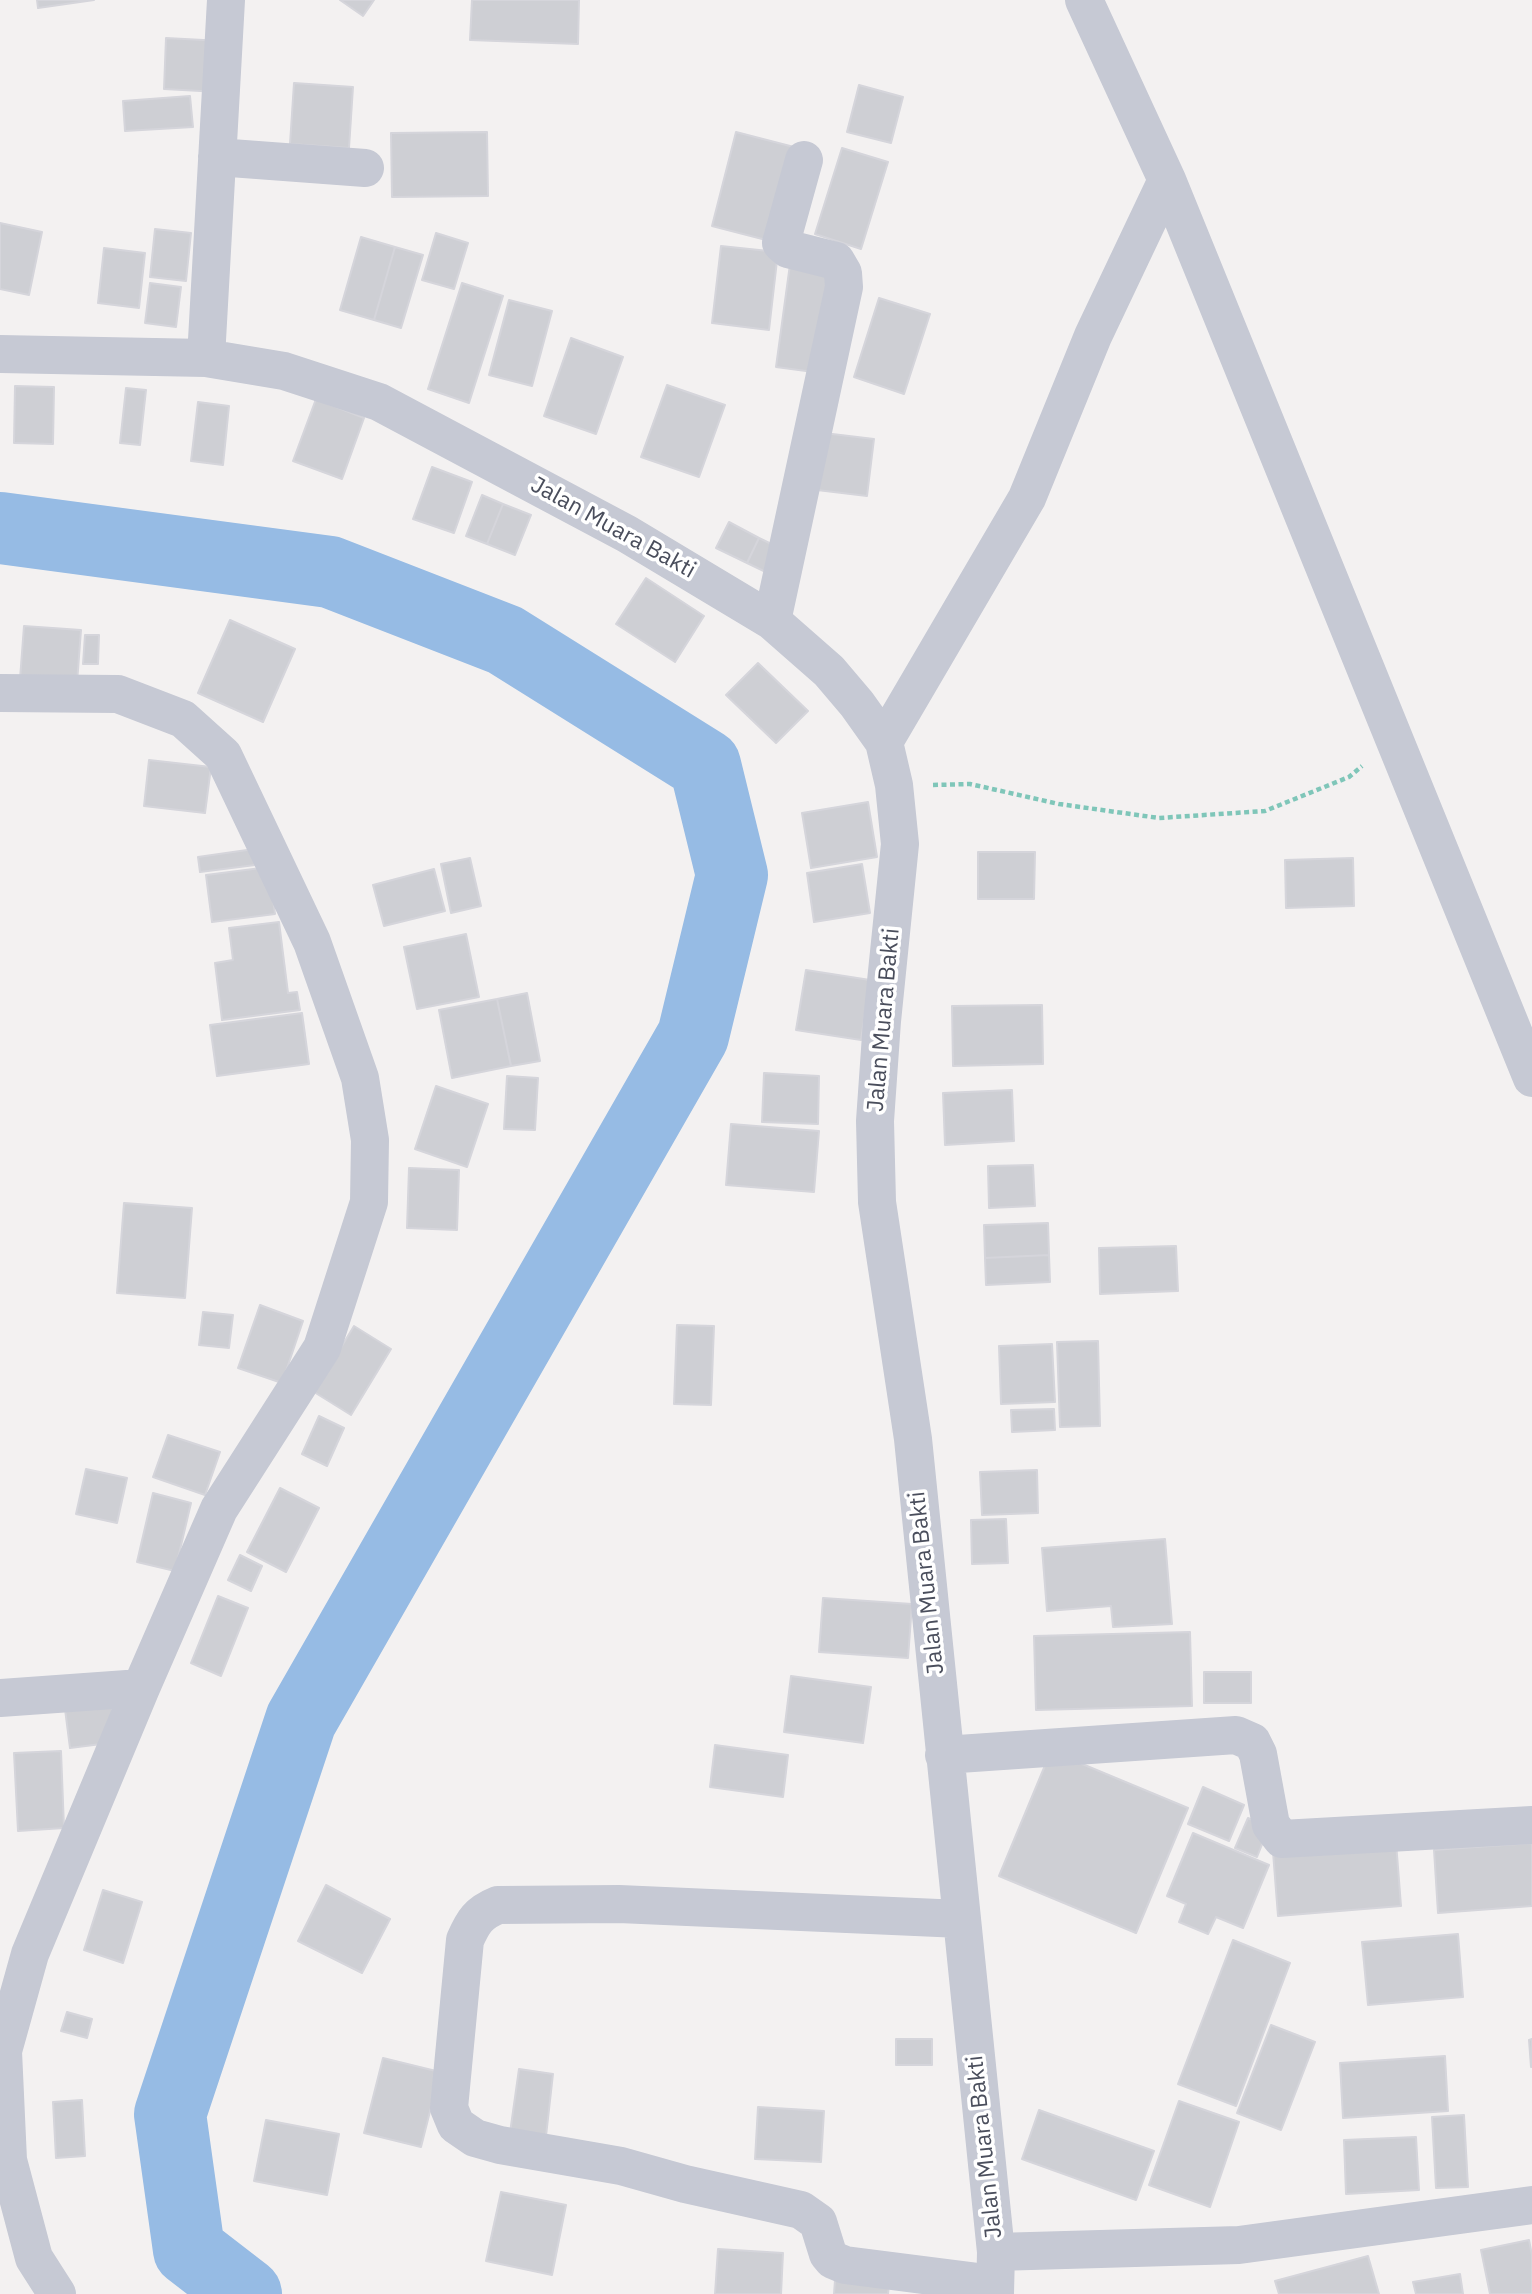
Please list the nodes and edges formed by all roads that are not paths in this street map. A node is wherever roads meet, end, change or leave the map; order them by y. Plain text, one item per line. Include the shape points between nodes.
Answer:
1 (226, 0) edge
2 (1084, 0) edge
3 (217, 157) junction
4 (804, 159) dead end
5 (365, 169) dead end
6 (1167, 180) junction
7 (0, 354) edge
8 (206, 358) junction
9 (772, 621) junction
10 (0, 693) edge
11 (884, 742) junction
12 (1532, 1078) edge
13 (141, 1688) junction
14 (0, 1698) edge
15 (944, 1755) junction
16 (1532, 1825) edge
17 (961, 1919) junction
18 (1532, 2205) edge
19 (995, 2277) edge
20 (57, 2294) edge

1 - 3 street
2 - 6 street
3 - 5 street
3 - 8 street
4 - 9 street via 781,243 788,249 836,261 844,287
6 - 11 street via 1093,336 1027,498
6 - 12 street
7 - 8 street, Jalan Muara Bakti
8 - 9 street, Jalan Muara Bakti via 284,371 379,402 627,534
9 - 11 street, Jalan Muara Bakti via 829,671
10 - 13 street via 118,694 183,719 223,755 312,942 360,1078 370,1140 369,1202 322,1348 219,1510
11 - 15 street, Jalan Muara Bakti via 900,844 875,1121 877,1202 913,1439
13 - 14 street
13 - 20 street via 30,1954 3,2051 8,2160 34,2258
15 - 16 street via 1236,1735 1252,1742 1258,1755 1271,1825 1282,1839
15 - 17 street, Jalan Muara Bakti
17 - 19 street, Jalan Muara Bakti
17 - 19 street via 620,1904 498,1905 474,1920 465,1940 449,2108 456,2125 475,2138 621,2166 801,2210 817,2222 828,2255 845,2265
18 - 19 street

